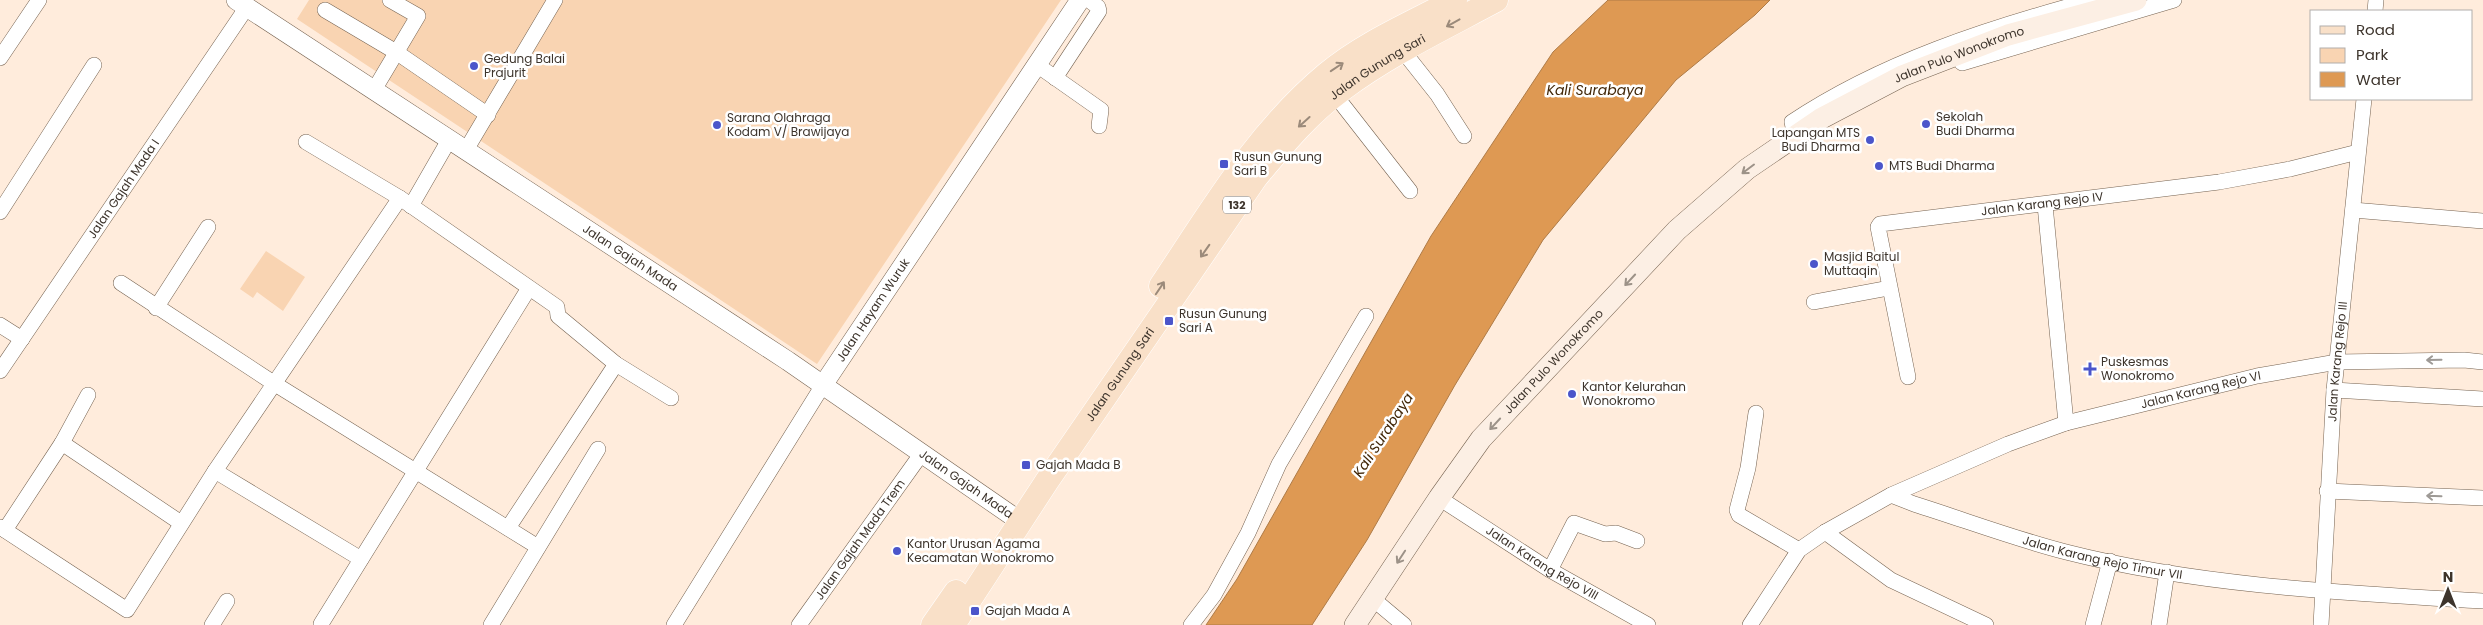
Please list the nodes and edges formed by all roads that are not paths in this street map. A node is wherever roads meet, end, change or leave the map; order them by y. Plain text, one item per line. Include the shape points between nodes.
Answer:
1 (39, 0) edge
2 (555, 0) edge
3 (1080, 0) edge
4 (1088, 0) edge
5 (1455, 0) edge
6 (1496, 0) edge
7 (2092, 0) edge
8 (2136, 0) edge
9 (2174, 0) edge
10 (245, 2) edge
11 (400, 2) edge
12 (325, 10) dead end
13 (1403, 51) junction
14 (396, 52) junction
15 (0, 58) edge
16 (94, 65) dead end
17 (1037, 65) junction
18 (1055, 78) junction
19 (1911, 79) dead end
20 (374, 90) junction
21 (1335, 95) junction
22 (2364, 100) edge
23 (488, 116) junction
24 (1099, 126) dead end
25 (1464, 136) dead end
26 (1795, 136) junction
27 (449, 140) junction
28 (306, 142) dead end
29 (466, 150) junction
30 (2358, 152) junction
31 (6, 191) edge
32 (1410, 191) dead end
33 (406, 202) junction
34 (2045, 205) junction
35 (2483, 207) edge
36 (1222, 210) junction
37 (2353, 210) junction
38 (0, 212) edge
39 (2483, 221) edge
40 (208, 227) dead end
41 (121, 283) dead end
42 (529, 288) junction
43 (1889, 288) junction
44 (1814, 302) dead end
45 (156, 308) junction
46 (1366, 316) dead end
47 (0, 325) edge
48 (22, 340) junction
49 (2338, 362) junction
50 (2483, 362) edge
51 (616, 364) junction
52 (0, 372) edge
53 (1908, 376) dead end
54 (276, 384) junction
55 (823, 385) junction
56 (2334, 390) junction
57 (88, 395) dead end
58 (671, 398) dead end
59 (2483, 399) edge
60 (1756, 413) dead end
61 (2066, 423) junction
62 (62, 443) junction
63 (598, 450) dead end
64 (922, 453) junction
65 (215, 471) junction
66 (415, 472) junction
67 (2327, 492) junction
68 (1891, 495) junction
69 (1439, 498) junction
70 (2483, 498) edge
71 (1016, 517) junction
72 (181, 523) junction
73 (508, 528) junction
74 (2, 529) edge
75 (1825, 532) junction
76 (1637, 541) dead end
77 (538, 547) junction
78 (1799, 550) junction
79 (361, 560) junction
80 (2110, 561) junction
81 (1550, 570) junction
82 (2167, 572) junction
83 (2322, 591) junction
84 (1374, 599) junction
85 (2483, 601) edge
86 (226, 602) dead end
87 (322, 624) dead end
88 (212, 625) edge
89 (491, 625) edge
90 (674, 625) edge
91 (798, 625) edge
92 (933, 625) edge
93 (952, 625) edge
94 (1191, 625) edge
95 (1355, 625) edge
96 (1404, 625) edge
97 (1648, 625) edge
98 (1750, 625) edge
99 (1986, 625) edge
100 (2093, 625) edge
101 (2159, 625) edge
102 (2321, 625) edge

1 - 15 street
2 - 23 street
3 - 17 street, Jalan Hayam Wuruk
4 - 18 street via 1099,11
36 -> 5 main road, Jalan Gunung Sari / 132 via 1260,142 1327,74 1372,44
6 -> 13 main road, Jalan Gunung Sari / 132
7 - 26 street, Jalan Pulo Wonokromo via 1985,31 1876,76 1823,101 1792,122
8 - 26 main road, Jalan Pulo Wonokromo via 2008,36 1928,66 1822,118
9 - 19 street, Jalan Pulo Wonokromo
10 - 20 street, Jalan Gajah Mada
10 - 48 street, Jalan Gajah Mada I
11 - 14 street via 418,16
12 - 14 street
13 - 21 main road, Jalan Gunung Sari / 132
13 - 25 street via 1437,94
14 - 20 street
14 - 23 street
16 - 31 street
17 - 18 street
17 - 55 street, Jalan Hayam Wuruk
18 - 24 street via 1101,110
20 - 27 street, Jalan Gajah Mada
21 - 32 street
21 -> 36 main road, Jalan Gunung Sari / 132 via 1298,128
22 - 30 street, Jalan Karang Rejo III
23 - 29 street
26 -> 69 main road, Jalan Pulo Wonokromo via 1747,169 1677,230 1482,439
27 - 29 street, Jalan Gajah Mada
27 - 33 street
28 - 33 street
29 - 55 street, Jalan Gajah Mada
30 - 34 street, Jalan Karang Rejo IV via 2219,182
30 - 37 street, Jalan Karang Rejo III
31 - 38 street
33 - 42 street
33 - 54 street
34 - 43 street, Jalan Karang Rejo IV via 1880,224 1878,228
34 - 61 street
35 - 39 street
36 - 71 main road, Jalan Gunung Sari / 132
37 - 39 street
37 - 49 street, Jalan Karang Rejo III
40 - 45 street
41 - 45 street
42 - 51 street via 557,307 558,316
42 - 66 street
43 - 44 street
43 - 53 street, Jalan Karang Rejo IV
45 - 54 street
46 - 94 street via 1278,464 1248,533 1214,595
47 - 48 street
48 - 52 street, Jalan Gajah Mada I
50 -> 49 street, Jalan Karang Rejo VI
49 - 56 street, Jalan Karang Rejo III
49 - 61 street, Jalan Karang Rejo VI via 2257,376
51 - 58 street
51 - 73 street
54 - 65 street
54 - 66 street
55 - 64 street, Jalan Gajah Mada
55 - 90 street, Jalan Hayam Wuruk
56 - 59 street
56 - 67 street, Jalan Karang Rejo III
57 - 62 street
60 - 78 street via 1748,468 1737,510 1739,515
61 - 68 street, Jalan Karang Rejo VI via 2008,444
62 - 72 street
62 - 74 street
63 - 77 street
64 - 71 street, Jalan Gajah Mada
64 - 91 street, Jalan Gajah Mada Trem
65 - 72 street
65 - 79 street
66 - 73 street
66 - 79 street
70 -> 67 street
67 - 83 street, Jalan Karang Rejo III
68 - 75 street, Jalan Karang Rejo VI
68 - 80 street, Jalan Karang Rejo Timur VII via 2066,552
69 - 81 street, Jalan Karang Rejo VIII
69 -> 84 main road, Jalan Pulo Wonokromo
71 - 92 main road, Jalan Gunung Sari / 132
71 - 93 main road, Jalan Gunung Sari / 132
72 - 74 street via 127,610
73 - 77 street
75 - 78 street, Jalan Karang Rejo VI
75 - 99 street via 1891,580
76 - 81 street via 1573,524
77 - 89 street
78 - 98 street, Jalan Karang Rejo VI
79 - 87 street
80 - 82 street, Jalan Karang Rejo Timur VII
80 - 100 street
81 - 97 street, Jalan Karang Rejo VIII
82 - 83 street, Jalan Karang Rejo Timur VII
82 - 101 street
83 - 85 street, Jalan Karang Rejo Timur VII
83 - 102 street, Jalan Karang Rejo III
84 - 95 main road, Jalan Pulo Wonokromo
84 - 96 street
86 - 88 street

